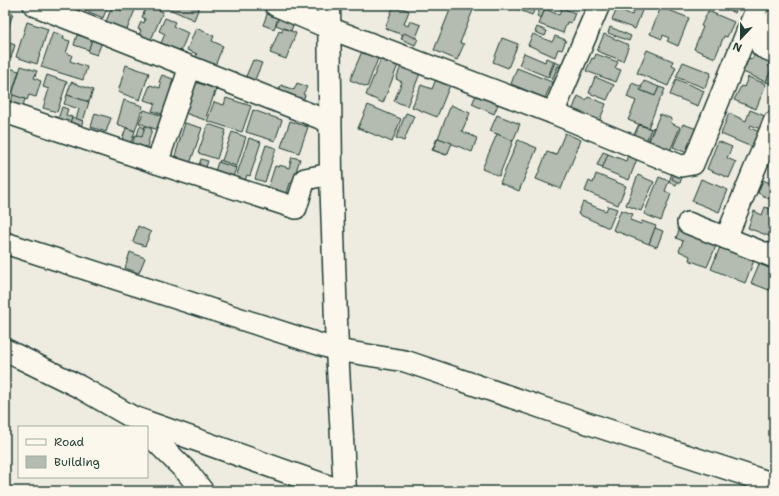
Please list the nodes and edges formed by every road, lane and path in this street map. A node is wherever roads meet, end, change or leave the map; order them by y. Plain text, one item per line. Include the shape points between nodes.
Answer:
1 (34, 5) edge
2 (275, 5) edge
3 (329, 5) edge
4 (599, 5) edge
5 (758, 5) edge
6 (774, 20) edge
7 (329, 28) junction
8 (774, 52) edge
9 (190, 67) junction
10 (5, 112) edge
11 (553, 113) junction
12 (330, 122) junction
13 (774, 122) edge
14 (158, 163) junction
15 (331, 174) junction
16 (688, 224) dead end
17 (726, 238) junction
18 (5, 243) edge
19 (774, 257) edge
20 (5, 350) edge
21 (337, 350) junction
22 (141, 425) edge
23 (148, 427) edge
24 (148, 432) edge
25 (774, 484) edge
26 (202, 491) edge
27 (341, 491) edge
28 (345, 491) edge

1 - 9 street
2 - 7 street
3 - 7 street
4 - 11 street
5 - 11 street via 693,164 681,166
6 - 8 street via 762,47
7 - 11 street
7 - 12 street
9 - 12 street
9 - 14 street
10 - 14 street
12 - 15 street
13 - 17 street
14 - 15 street via 296,208 305,179
15 - 21 street
16 - 17 street
17 - 19 street
18 - 21 street
20 - 22 street via 78,386
21 - 25 street via 405,361
21 - 28 street
23 - 27 street
24 - 26 street

